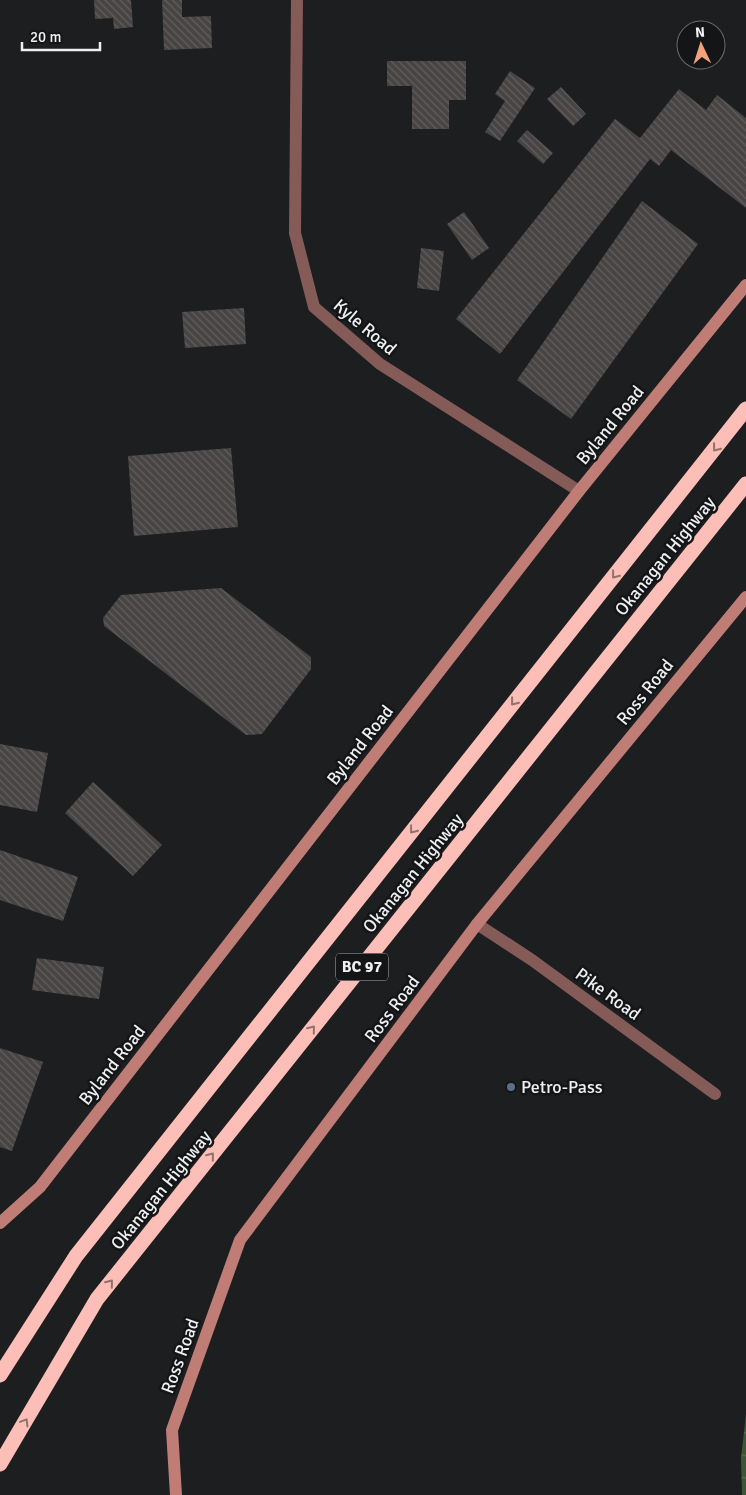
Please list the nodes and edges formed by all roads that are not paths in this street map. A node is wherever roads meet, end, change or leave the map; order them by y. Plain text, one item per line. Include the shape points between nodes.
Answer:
1 (298, 0) edge
2 (746, 285) edge
3 (746, 409) edge
4 (746, 484) edge
5 (579, 490) junction
6 (746, 597) edge
7 (477, 924) junction
8 (715, 1094) dead end
9 (0, 1223) edge
10 (0, 1375) edge
11 (0, 1464) edge
12 (176, 1495) edge

1 - 5 street, Kyle Road via 295,233 314,307 380,364
2 - 5 street, Byland Road
3 -> 10 highway, Okanagan Highway / BC 97 via 76,1256
11 -> 4 highway, Okanagan Highway / BC 97 via 97,1299
5 - 9 street, Byland Road via 40,1187
6 - 7 street, Ross Road
7 - 8 street, Pike Road via 532,960
7 - 12 street, Ross Road via 240,1240 172,1430

